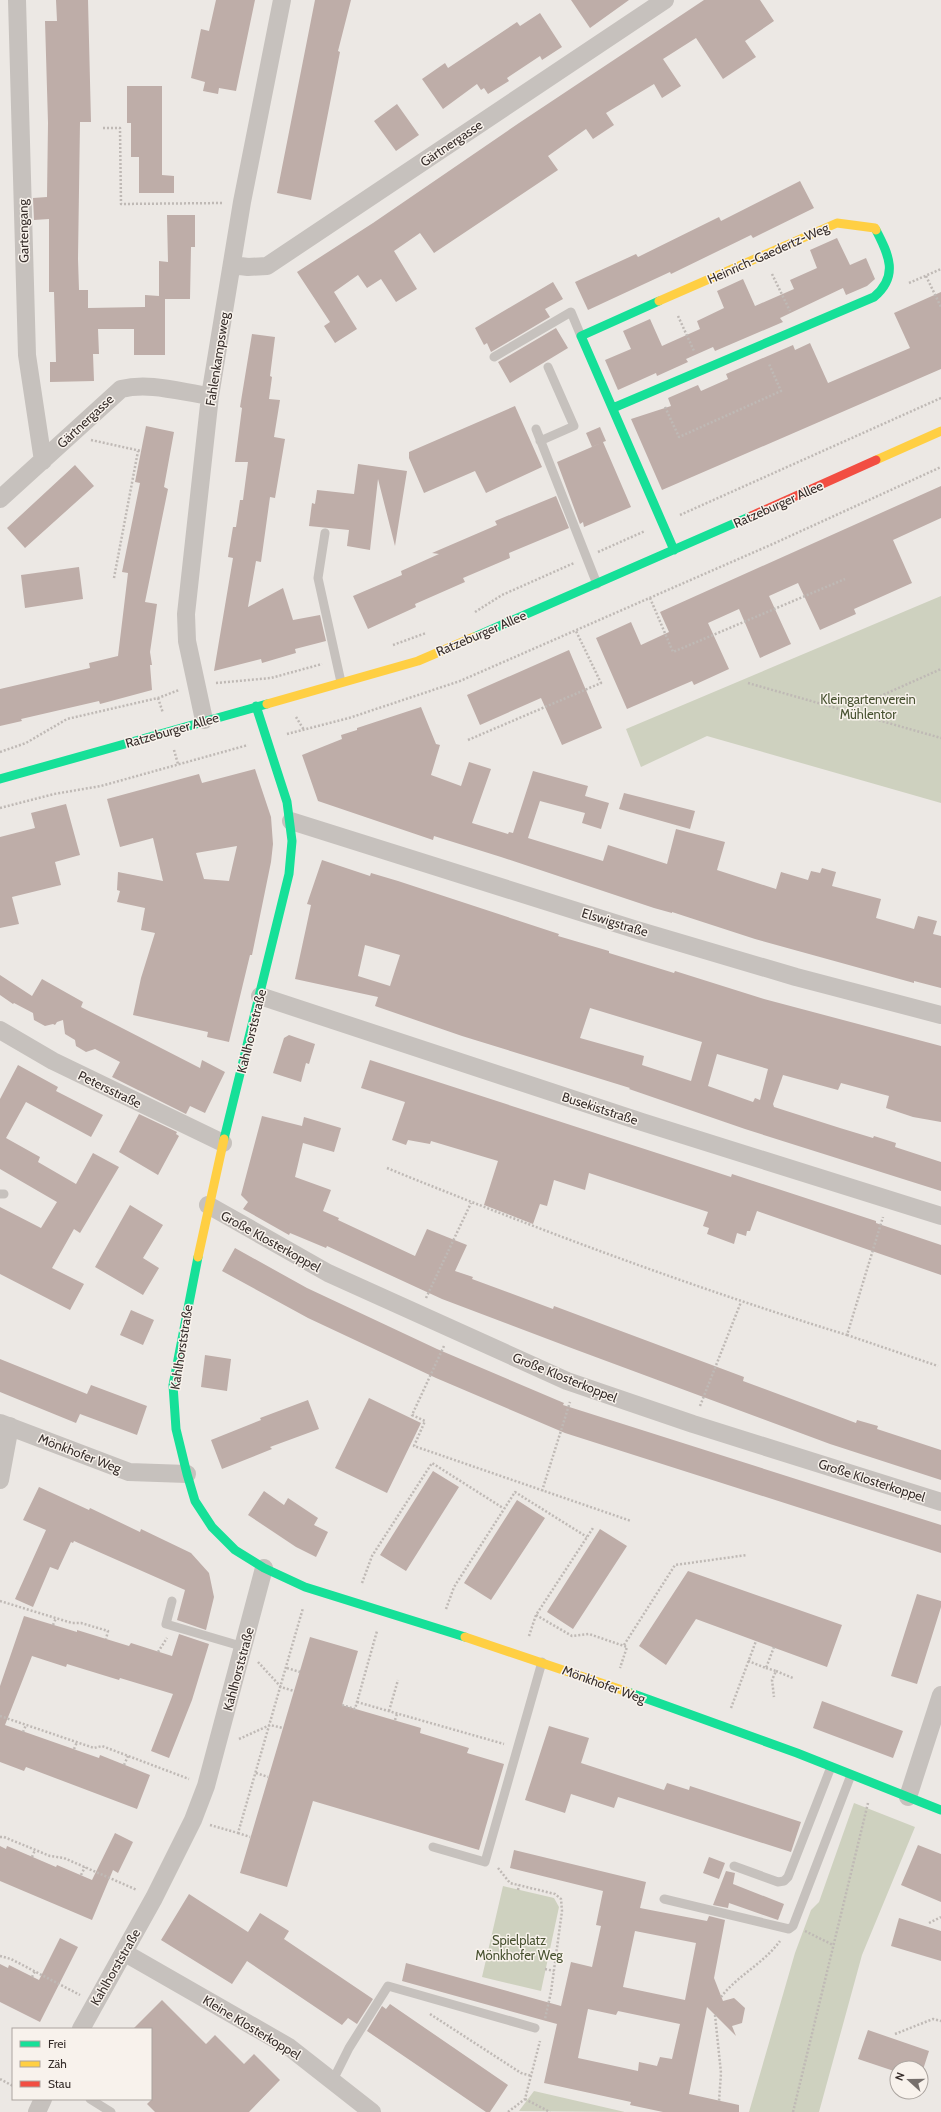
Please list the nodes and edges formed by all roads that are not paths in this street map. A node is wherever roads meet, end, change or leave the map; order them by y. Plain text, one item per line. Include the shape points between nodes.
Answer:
1 (17, 0) edge
2 (282, 0) edge
3 (665, 0) edge
4 (232, 265) junction
5 (581, 336) junction
6 (494, 357) dead end
7 (548, 367) dead end
8 (210, 396) junction
9 (613, 408) junction
10 (536, 429) dead end
11 (941, 431) edge
12 (540, 441) junction
13 (43, 461) junction
14 (0, 499) edge
15 (325, 533) dead end
16 (674, 550) junction
17 (597, 584) junction
18 (341, 682) junction
19 (256, 706) junction
20 (204, 720) junction
21 (0, 779) edge
22 (291, 821) junction
23 (260, 996) junction
24 (941, 1015) edge
25 (0, 1030) edge
26 (223, 1143) junction
27 (208, 1205) junction
28 (941, 1216) edge
29 (5, 1424) edge
30 (187, 1474) junction
31 (0, 1480) edge
32 (941, 1502) edge
33 (264, 1568) junction
34 (172, 1601) dead end
35 (244, 1647) junction
36 (542, 1662) junction
37 (941, 1695) edge
38 (831, 1767) junction
39 (851, 1775) junction
40 (908, 1797) junction
41 (941, 1810) edge
42 (432, 1846) dead end
43 (734, 1866) dead end
44 (664, 1899) dead end
45 (125, 1953) junction
46 (82, 2028) edge
47 (535, 2028) dead end
48 (333, 2080) junction
49 (43, 2100) edge
50 (92, 2100) edge
51 (37, 2112) edge
52 (110, 2112) edge
53 (372, 2112) edge

1 - 13 street, Gartengang via 27,355
2 - 4 street, Fahlenkampsweg
3 - 4 street, Gärtnergasse via 267,266
4 - 8 street, Fahlenkampsweg
5 - 6 lane via 571,312
5 - 9 street
5 - 9 street, Heinrich-Gaedertz-Weg via 837,224 875,228 886,250 890,269 885,287 874,298
7 - 12 lane via 574,426
8 - 13 street, Gärtnergasse via 152,386 137,385 120,389
8 - 20 street, Fahlenkampsweg via 186,614 186,641
9 - 16 street
10 - 12 lane
11 - 16 street, Ratzeburger Allee
12 - 17 lane
13 - 14 street, Gärtnergasse
15 - 18 lane via 318,578
16 - 17 street, Ratzeburger Allee
17 - 18 street, Ratzeburger Allee via 418,660
18 - 19 street, Ratzeburger Allee
19 - 20 street, Ratzeburger Allee
19 - 22 street, Kahlhorststraße
20 - 21 street, Ratzeburger Allee
22 - 23 street, Kahlhorststraße via 289,874
22 - 24 street, Elswigstraße via 765,968
23 - 26 street, Kahlhorststraße
23 - 28 street, Busekiststraße via 634,1119
25 - 26 street, Petersstraße via 53,1061
26 - 27 street, Kahlhorststraße
27 - 30 street, Kahlhorststraße via 173,1386 176,1429
27 - 32 street, Große Klosterkoppel via 328,1273 576,1384 693,1424
29 - 30 street, Mönkhofer Weg via 129,1472
29 - 31 street
30 - 33 street, Kahlhorststraße via 195,1501 212,1527 235,1550
33 - 35 street, Kahlhorststraße
33 - 36 street, Mönkhofer Weg via 305,1587
34 - 35 lane via 166,1624
35 - 45 street, Kahlhorststraße via 206,1786 193,1820
36 - 38 street, Mönkhofer Weg
36 - 42 lane via 485,1862
37 - 40 street
38 - 39 street, Mönkhofer Weg
38 - 43 lane via 788,1877 778,1882
39 - 40 street, Mönkhofer Weg
39 - 44 lane via 789,1928
40 - 41 street, Mönkhofer Weg
45 - 46 street, Kahlhorststraße
45 - 48 street, Kleine Klosterkoppel via 289,2047
47 - 48 lane via 388,1986 349,2048
48 - 53 street, Kleine Klosterkoppel
49 - 51 street
50 - 52 lane

